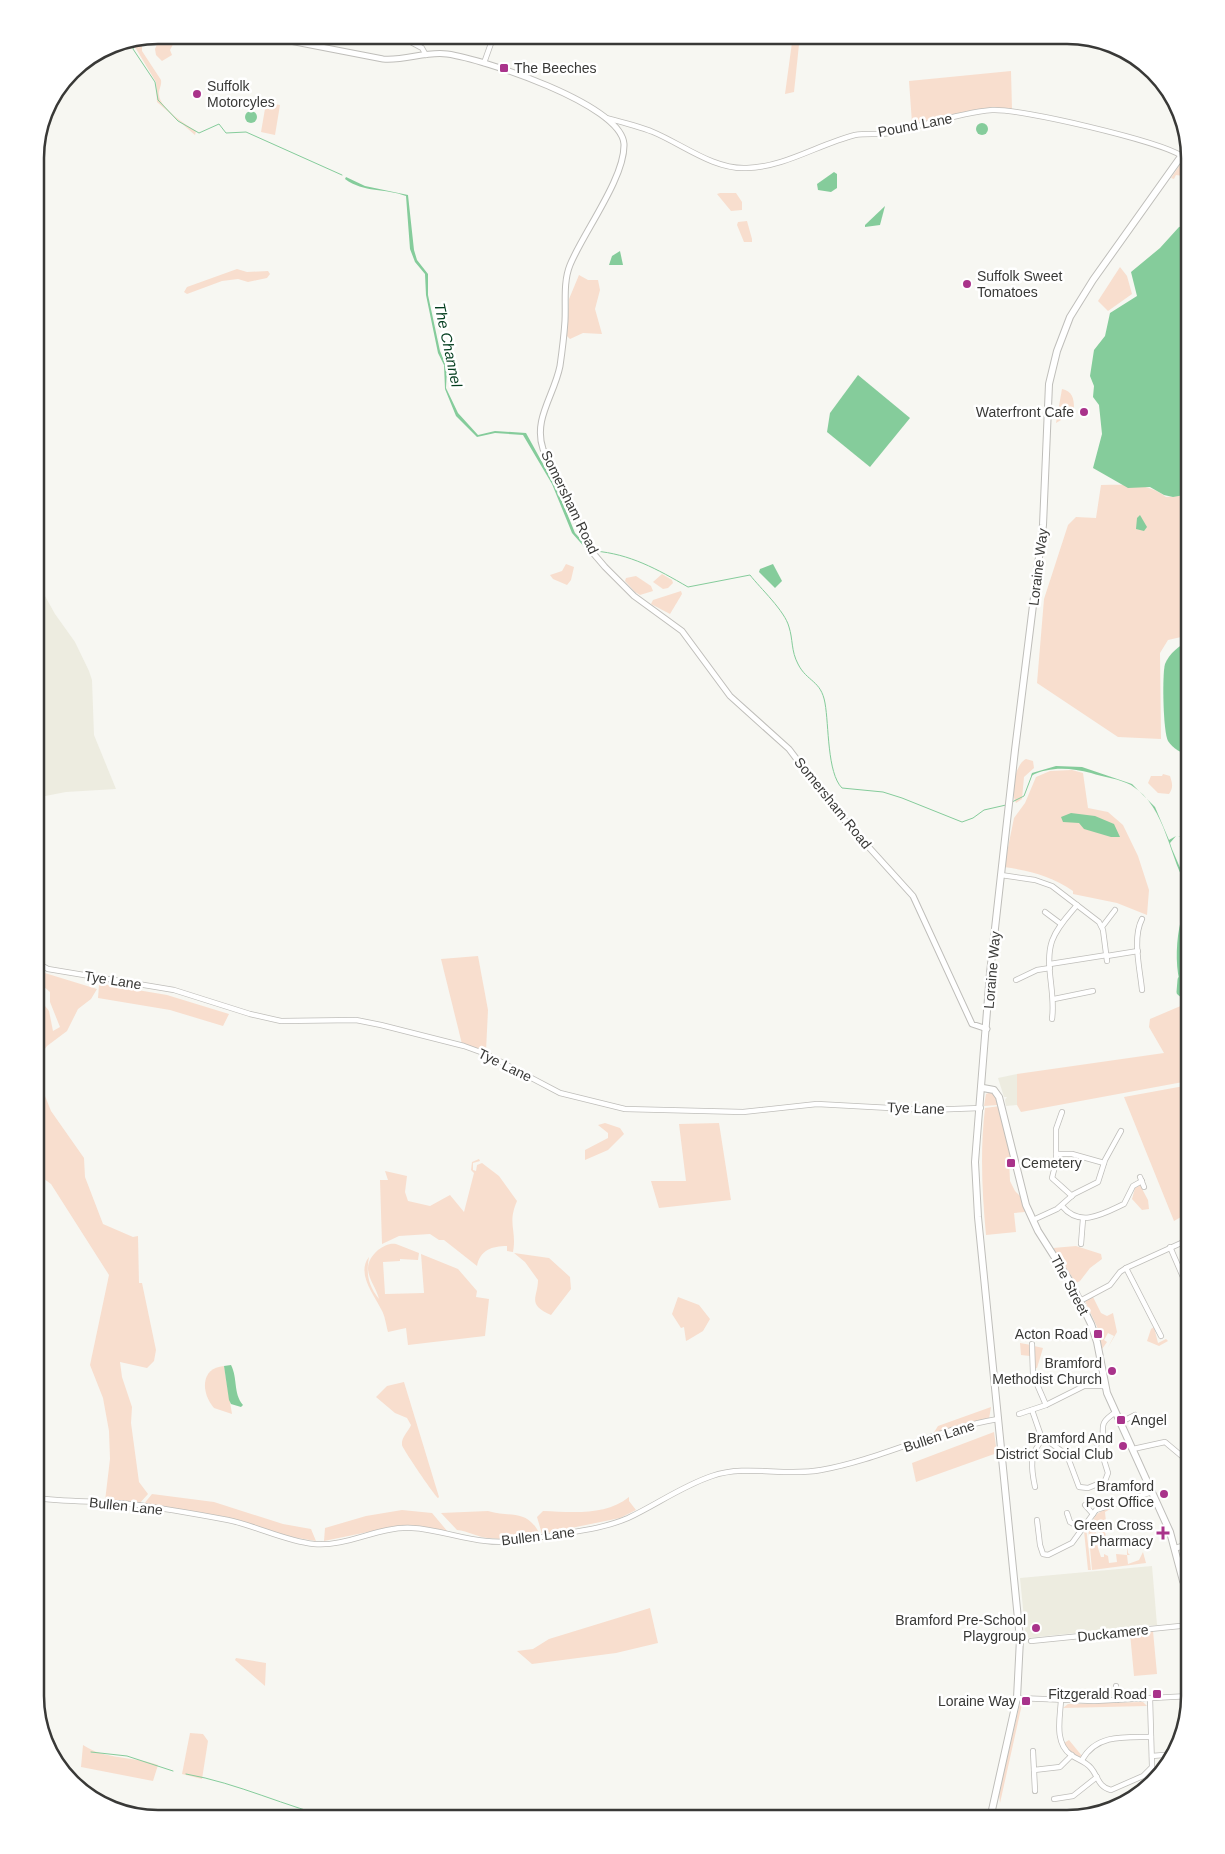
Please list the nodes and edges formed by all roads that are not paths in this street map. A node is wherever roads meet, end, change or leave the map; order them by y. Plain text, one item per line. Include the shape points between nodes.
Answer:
1 (306, 44) edge
2 (415, 44) edge
3 (491, 44) edge
4 (426, 55) junction
5 (484, 64) junction
6 (606, 118) junction
7 (626, 123) junction
8 (620, 132) junction
9 (1181, 155) edge
10 (1181, 157) edge
11 (1001, 875) junction
12 (1077, 905) junction
13 (1114, 910) dead end
14 (1045, 912) dead end
15 (1142, 919) dead end
16 (1061, 924) junction
17 (1102, 927) junction
18 (1132, 933) dead end
19 (1138, 934) junction
20 (1138, 951) junction
21 (1107, 957) junction
22 (1050, 966) junction
23 (44, 967) edge
24 (1016, 980) dead end
25 (1142, 990) dead end
26 (1093, 992) dead end
27 (1054, 999) junction
28 (1052, 1019) dead end
29 (987, 1029) junction
30 (982, 1088) junction
31 (981, 1108) junction
32 (1062, 1112) dead end
33 (1120, 1131) dead end
34 (1056, 1154) junction
35 (1104, 1163) junction
36 (1144, 1187) dead end
37 (1072, 1196) junction
38 (1062, 1206) junction
39 (1083, 1219) junction
40 (1033, 1220) junction
41 (1181, 1243) edge
42 (1081, 1244) dead end
43 (1170, 1248) junction
44 (1126, 1268) junction
45 (1181, 1273) edge
46 (1080, 1300) junction
47 (1161, 1336) dead end
48 (1032, 1344) dead end
49 (1105, 1386) junction
50 (1046, 1405) junction
51 (1032, 1410) junction
52 (1116, 1412) junction
53 (1019, 1414) dead end
54 (1135, 1415) dead end
55 (998, 1419) junction
56 (1121, 1422) junction
57 (1102, 1429) junction
58 (1096, 1432) dead end
59 (1043, 1439) junction
60 (1097, 1444) dead end
61 (1133, 1449) junction
62 (1181, 1455) edge
63 (1104, 1460) dead end
64 (1035, 1487) dead end
65 (1152, 1492) junction
66 (44, 1499) edge
67 (1084, 1505) dead end
68 (1067, 1513) dead end
69 (1093, 1514) junction
70 (1037, 1520) dead end
71 (1082, 1529) junction
72 (1181, 1547) edge
73 (1176, 1548) junction
74 (1181, 1572) edge
75 (1181, 1626) edge
76 (1035, 1639) dead end
77 (1116, 1686) dead end
78 (1181, 1696) edge
79 (1017, 1698) junction
80 (1150, 1698) junction
81 (1061, 1700) junction
82 (1117, 1700) junction
83 (1151, 1737) junction
84 (1033, 1751) dead end
85 (1072, 1755) junction
86 (1165, 1755) edge
87 (1152, 1756) junction
88 (1082, 1760) junction
89 (1034, 1770) junction
90 (1096, 1777) junction
91 (1035, 1791) dead end
92 (1054, 1799) dead end
93 (992, 1810) edge

1 - 4 street via 383,59
2 - 4 street
3 - 5 street
4 - 5 street via 446,54
5 - 6 street via 543,84
6 - 7 street, Pound Lane
6 - 8 street
7 - 8 street
7 - 9 street, Pound Lane via 736,168 754,168 790,159 856,135 887,133 992,110 1013,111 1122,136
8 - 29 street, Somersham Road via 623,151 619,168 568,272 560,365 553,393 541,418 539,438 542,449 593,553 623,587 682,630 730,696 790,749 836,810 913,896 972,1024
10 - 11 main road, Loraine Way via 1093,280 1070,317 1057,351 1049,384 1043,525
11 - 12 street via 1044,882
11 - 29 main road, Loraine Way
12 - 16 street
12 - 17 street
13 - 17 street
14 - 16 street
15 - 19 street
16 - 22 street via 1052,941
17 - 21 street
18 - 19 street
19 - 20 street
20 - 21 street
20 - 25 street
21 - 22 street
22 - 24 street
22 - 27 street
23 - 31 street, Tye Lane via 174,990 281,1021 356,1020 381,1025 464,1046 560,1093 625,1109 743,1112 817,1104 927,1110
26 - 27 street
27 - 28 street
29 - 30 main road, Loraine Way
30 - 31 main road, Loraine Way
30 - 40 main road, The Street via 996,1091 1000,1100 1016,1169
31 - 55 main road, Loraine Way via 975,1162 978,1217
32 - 34 street via 1056,1129
33 - 35 street
34 - 35 street
34 - 37 street via 1053,1180
35 - 37 street via 1098,1182
36 - 39 street via 1141,1179 1133,1186 1124,1204
37 - 38 street
38 - 39 street via 1072,1216
38 - 40 street
39 - 42 street
40 - 46 main road, The Street
41 - 43 street
43 - 44 street
43 - 45 street
44 - 46 street via 1110,1285
44 - 47 street
46 - 49 main road, The Street via 1094,1333
48 - 50 street via 1032,1371
49 - 50 street via 1084,1386
49 - 52 main road, The Street
50 - 51 street
51 - 53 street
51 - 59 street
52 - 56 main road, The Street
52 - 57 street via 1105,1420
54 - 56 street
55 - 66 street, Bullen Lane via 951,1430 870,1459 827,1469 800,1473 722,1473 690,1485 614,1523 501,1542 406,1528 379,1531 334,1544 315,1544 234,1521 142,1506
55 - 79 main road, Loraine Way via 1019,1618
56 - 61 main road, The Street
57 - 58 street
57 - 60 street via 1103,1438
59 - 63 street via 1067,1456 1081,1488 1105,1481 1108,1473
59 - 64 street via 1032,1459
61 - 62 street via 1165,1442
61 - 65 main road, The Street
65 - 69 street via 1104,1507
65 - 73 main road, The Street
67 - 69 street
68 - 71 street via 1070,1522
69 - 71 street
70 - 71 street via 1040,1547 1046,1555 1072,1543
72 - 73 street
73 - 74 main road
75 - 76 street, Duckamere
77 - 82 street
78 - 80 street
79 - 81 street
79 - 93 main road, Loraine Way
80 - 82 street
80 - 83 street
81 - 82 street
81 - 85 street via 1060,1736
83 - 87 street
83 - 88 street via 1104,1739
84 - 89 street
85 - 88 street
85 - 89 street via 1060,1767
86 - 87 street
87 - 90 street via 1152,1767 1148,1772 1116,1789 1105,1789
88 - 90 street
89 - 91 street
90 - 92 street via 1073,1796

